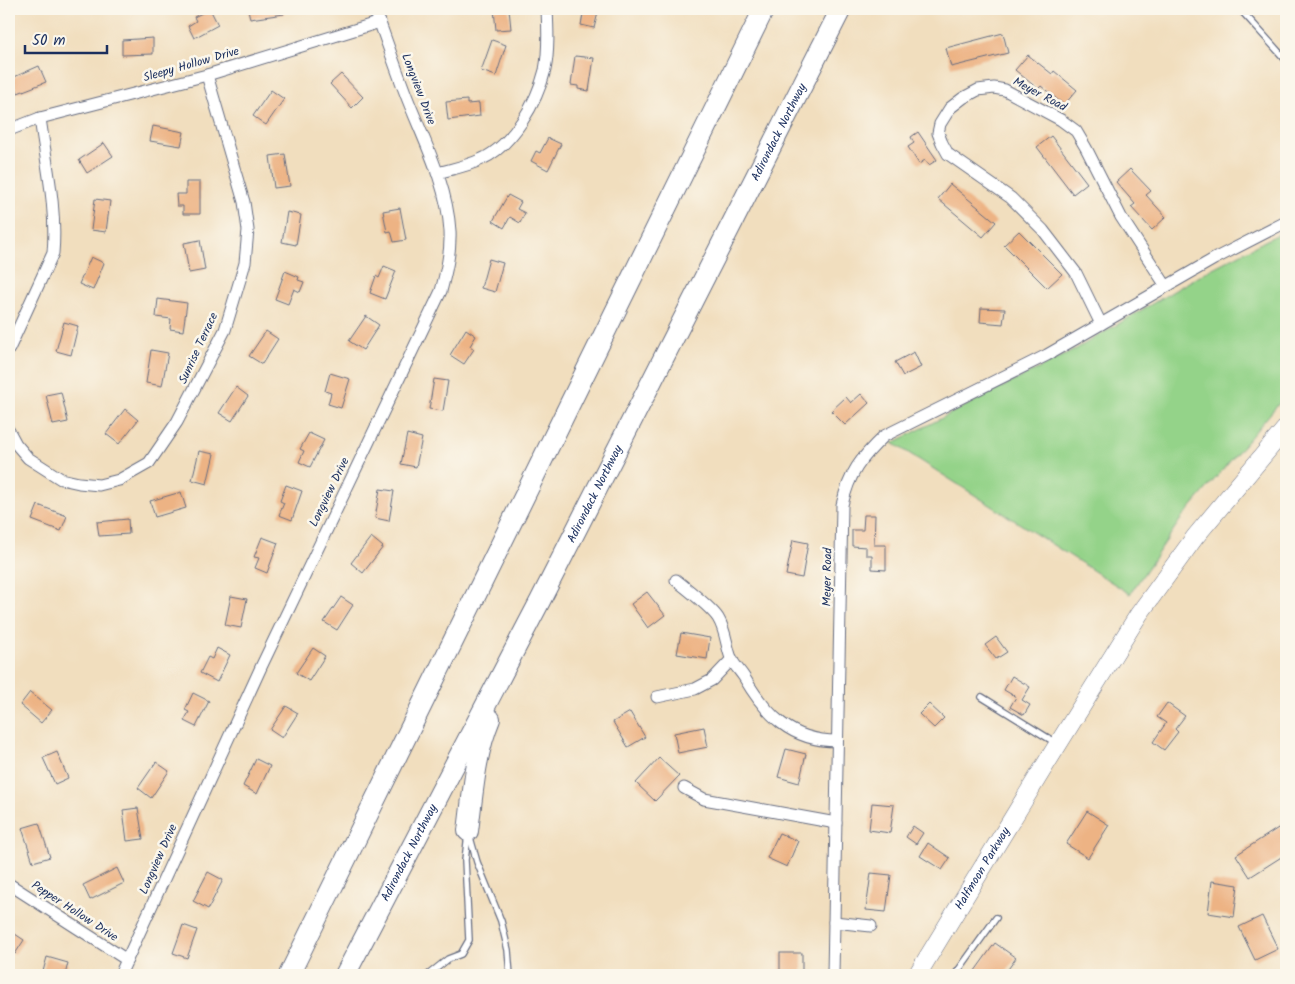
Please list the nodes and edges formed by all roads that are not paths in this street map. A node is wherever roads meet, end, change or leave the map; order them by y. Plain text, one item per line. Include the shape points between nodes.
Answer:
1 (375, 9) edge
2 (547, 9) edge
3 (764, 9) edge
4 (841, 9) edge
5 (1240, 9) edge
6 (380, 22) junction
7 (1286, 60) edge
8 (207, 75) junction
9 (40, 118) junction
10 (9, 130) edge
11 (438, 173) junction
12 (1286, 222) edge
13 (1166, 286) junction
14 (1101, 324) junction
15 (9, 349) edge
16 (1286, 428) edge
17 (9, 431) edge
18 (676, 580) dead end
19 (540, 600) junction
20 (732, 659) junction
21 (657, 697) dead end
22 (982, 697) dead end
23 (837, 741) junction
24 (1058, 744) junction
25 (684, 788) dead end
26 (836, 824) junction
27 (468, 831) junction
28 (9, 884) edge
29 (996, 918) dead end
30 (834, 922) junction
31 (871, 926) dead end
32 (127, 960) junction
33 (120, 975) edge
34 (289, 975) edge
35 (345, 975) edge
36 (428, 975) edge
37 (510, 975) edge
38 (833, 975) edge
39 (917, 975) edge
40 (955, 975) edge

1 - 6 street, Longview Drive
2 - 11 street via 545,70 525,117 492,154
3 - 34 highway
4 - 19 highway, Adirondack Northway
5 - 7 lane
6 - 8 street, Sleepy Hollow Drive
6 - 11 street, Longview Drive
8 - 9 street, Sleepy Hollow Drive
8 - 17 street, Sunrise Terrace via 244,202 248,230 246,263 224,330 177,422 149,463 119,480 98,484 61,479 28,458
9 - 10 street, Sleepy Hollow Drive
9 - 15 street via 53,208 53,253
11 - 32 street, Longview Drive via 448,210 450,233 448,264 441,291 262,665
12 - 13 street, Meyer Road
13 - 14 street, Meyer Road
13 - 14 street, Meyer Road via 1121,217 1076,131 1005,90 978,90 963,98 950,108 940,124 938,133 948,154 1011,198 1044,230 1076,273
14 - 23 street, Meyer Road via 1047,356 884,436 858,464 845,490 842,505
16 - 24 main road, Halfmoon Parkway via 1195,537 1139,614
18 - 20 street via 717,616 725,631
19 - 27 highway via 483,736 476,761
19 - 35 highway, Adirondack Northway
20 - 21 street via 712,680 695,689
20 - 23 street via 754,695 782,725 819,741
22 - 24 lane
23 - 26 street, Meyer Road
24 - 39 main road, Halfmoon Parkway
25 - 26 street via 704,799
26 - 30 street, Meyer Road
27 - 36 lane via 465,860 469,940 461,954 448,959
27 - 37 lane via 501,921
28 - 32 street, Pepper Hollow Drive
29 - 40 lane
30 - 31 street
30 - 38 street, Meyer Road
32 - 33 street, Longview Drive

